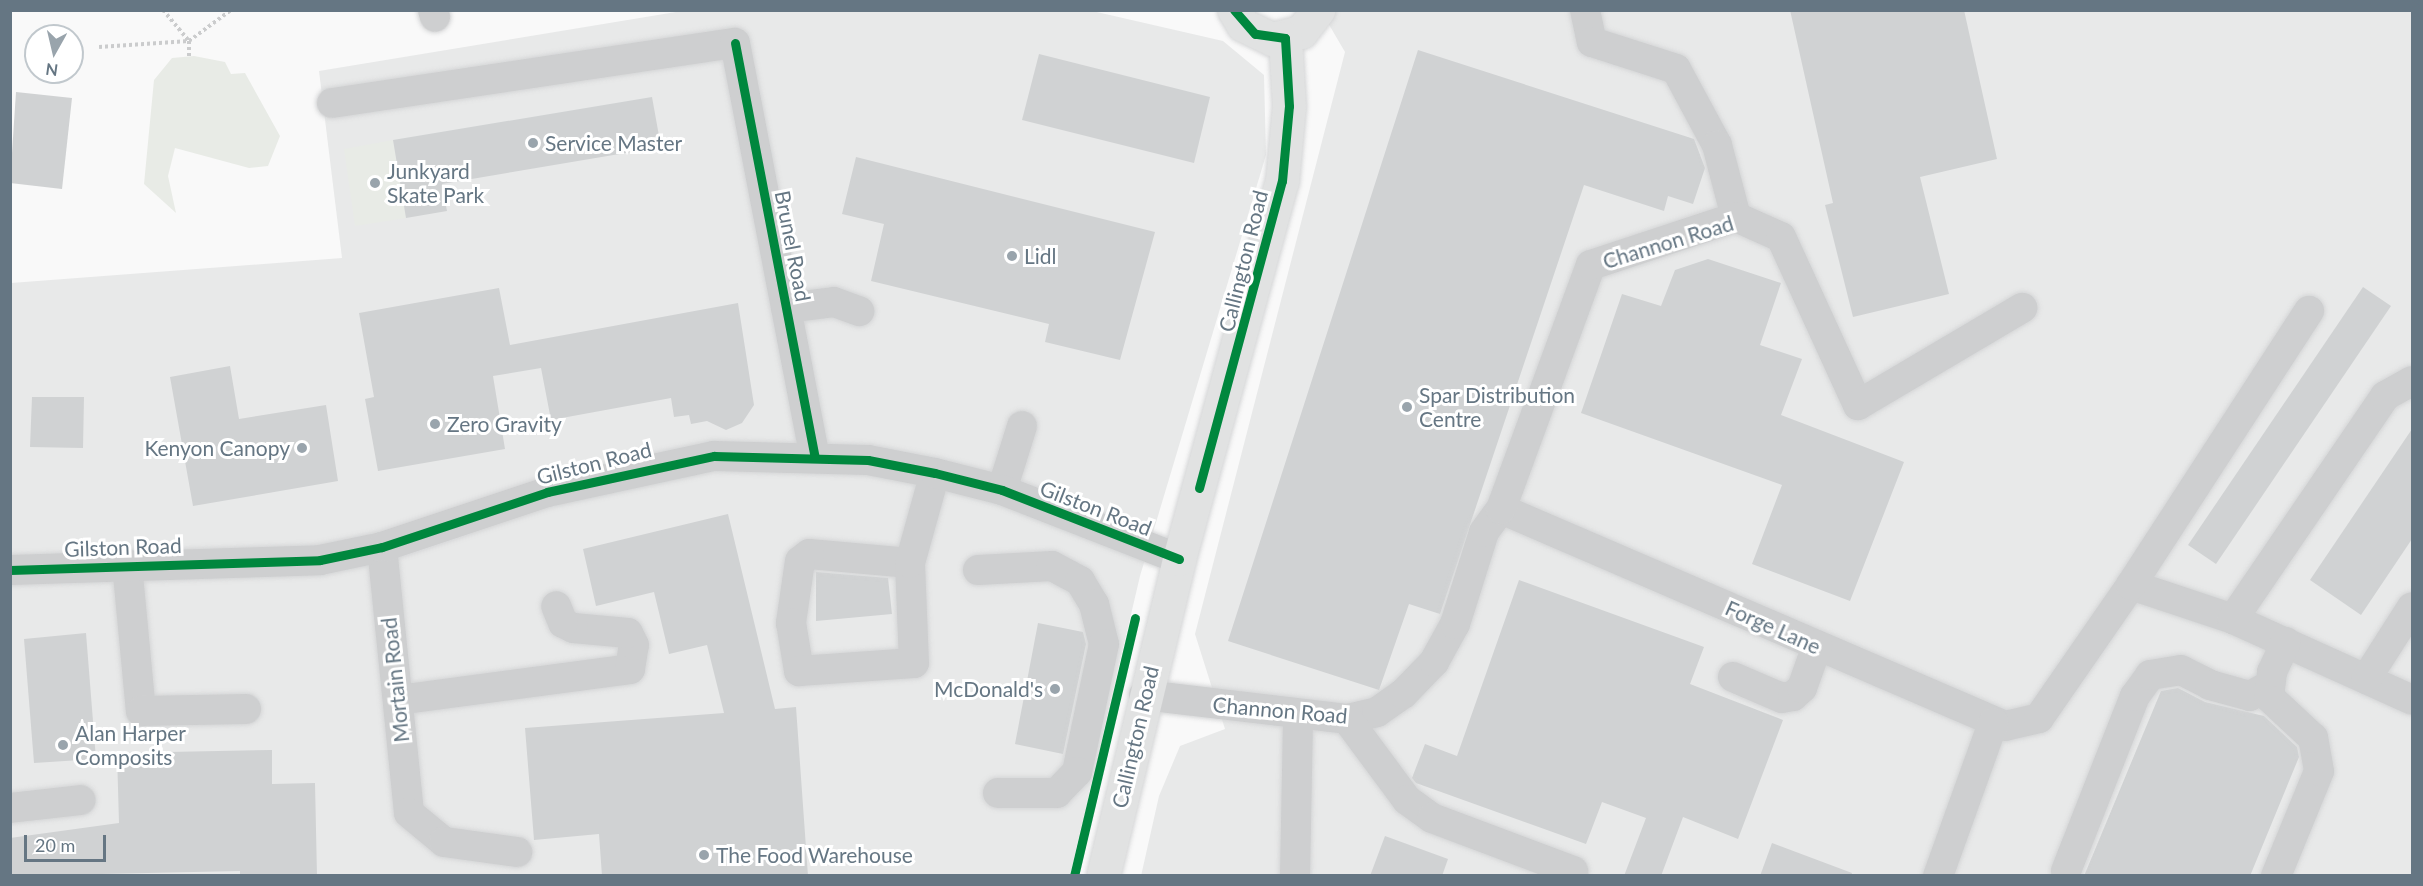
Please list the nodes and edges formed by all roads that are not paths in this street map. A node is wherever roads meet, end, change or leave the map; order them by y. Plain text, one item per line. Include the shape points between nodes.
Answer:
1 (1234, 10) edge
2 (1318, 10) edge
3 (1585, 10) edge
4 (1285, 38) junction
5 (332, 103) dead end
6 (1736, 217) junction
7 (786, 308) junction
8 (2022, 308) dead end
9 (859, 311) dead end
10 (2309, 311) dead end
11 (2412, 381) edge
12 (1022, 426) dead end
13 (815, 457) junction
14 (936, 473) junction
15 (1002, 490) junction
16 (1501, 509) junction
17 (382, 547) junction
18 (1179, 559) junction
19 (910, 563) junction
20 (127, 564) junction
21 (10, 570) edge
22 (978, 570) dead end
23 (2131, 585) junction
24 (556, 606) dead end
25 (2412, 607) edge
26 (2233, 619) junction
27 (2286, 642) junction
28 (1817, 646) junction
29 (1733, 677) dead end
30 (2366, 679) junction
31 (2268, 686) junction
32 (1144, 695) junction
33 (398, 700) junction
34 (2412, 700) edge
35 (246, 709) dead end
36 (1298, 714) junction
37 (1347, 719) junction
38 (1993, 723) junction
39 (998, 793) dead end
40 (81, 800) dead end
41 (10, 808) edge
42 (517, 852) dead end
43 (1573, 871) dead end
44 (2066, 871) dead end
45 (1103, 876) edge
46 (1295, 876) edge
47 (1938, 876) edge
48 (2276, 876) edge

1 - 4 main road via 1255,34
2 - 4 main road via 1301,32
3 - 6 street via 1592,42 1676,69 1717,145
4 - 18 main road, Callington Road via 1288,106 1282,181
5 - 7 street, Brunel Road via 735,43
6 - 8 street, Channon Road via 1781,237 1858,405
6 - 16 street, Channon Road via 1592,265
7 - 9 street via 834,302
7 - 13 street, Brunel Road
10 - 23 street
11 - 26 street via 2385,396
12 - 15 street
13 - 14 street, Gilston Road
13 - 17 street, Gilston Road via 714,456 637,469 547,492
14 - 15 street, Gilston Road
14 - 19 street
15 - 18 street, Gilston Road
16 - 28 street, Forge Lane
16 - 37 street, Channon Road via 1484,532 1455,624 1434,662 1377,712
17 - 20 street, Gilston Road via 320,560
17 - 33 street, Mortain Road
18 - 32 main road, Callington Road
19 - 19 street via 809,554 797,571 791,623 799,671 914,663
20 - 21 street, Gilston Road
20 - 35 street via 141,711
22 - 39 street via 1052,566 1080,580 1094,604 1104,644 1077,772 1057,793
23 - 26 street
23 - 38 street, Forge Lane via 2044,711 2029,724
24 - 33 street via 563,623 573,628 628,633 634,645 630,669
25 - 30 street
26 - 27 street
27 - 30 street
27 - 31 street
28 - 29 street via 1802,688 1793,696 1782,698
28 - 38 street, Forge Lane
30 - 34 street
31 - 44 street via 2250,696 2210,685 2181,670 2150,675 2135,696
31 - 48 street via 2279,711 2313,738 2319,756 2313,786
32 - 36 street, Channon Road
32 - 45 main road, Callington Road
33 - 42 street, Mortain Road via 409,813 444,842
36 - 37 street, Channon Road
36 - 46 street
37 - 43 street via 1407,800 1432,818
38 - 47 street
40 - 41 street

